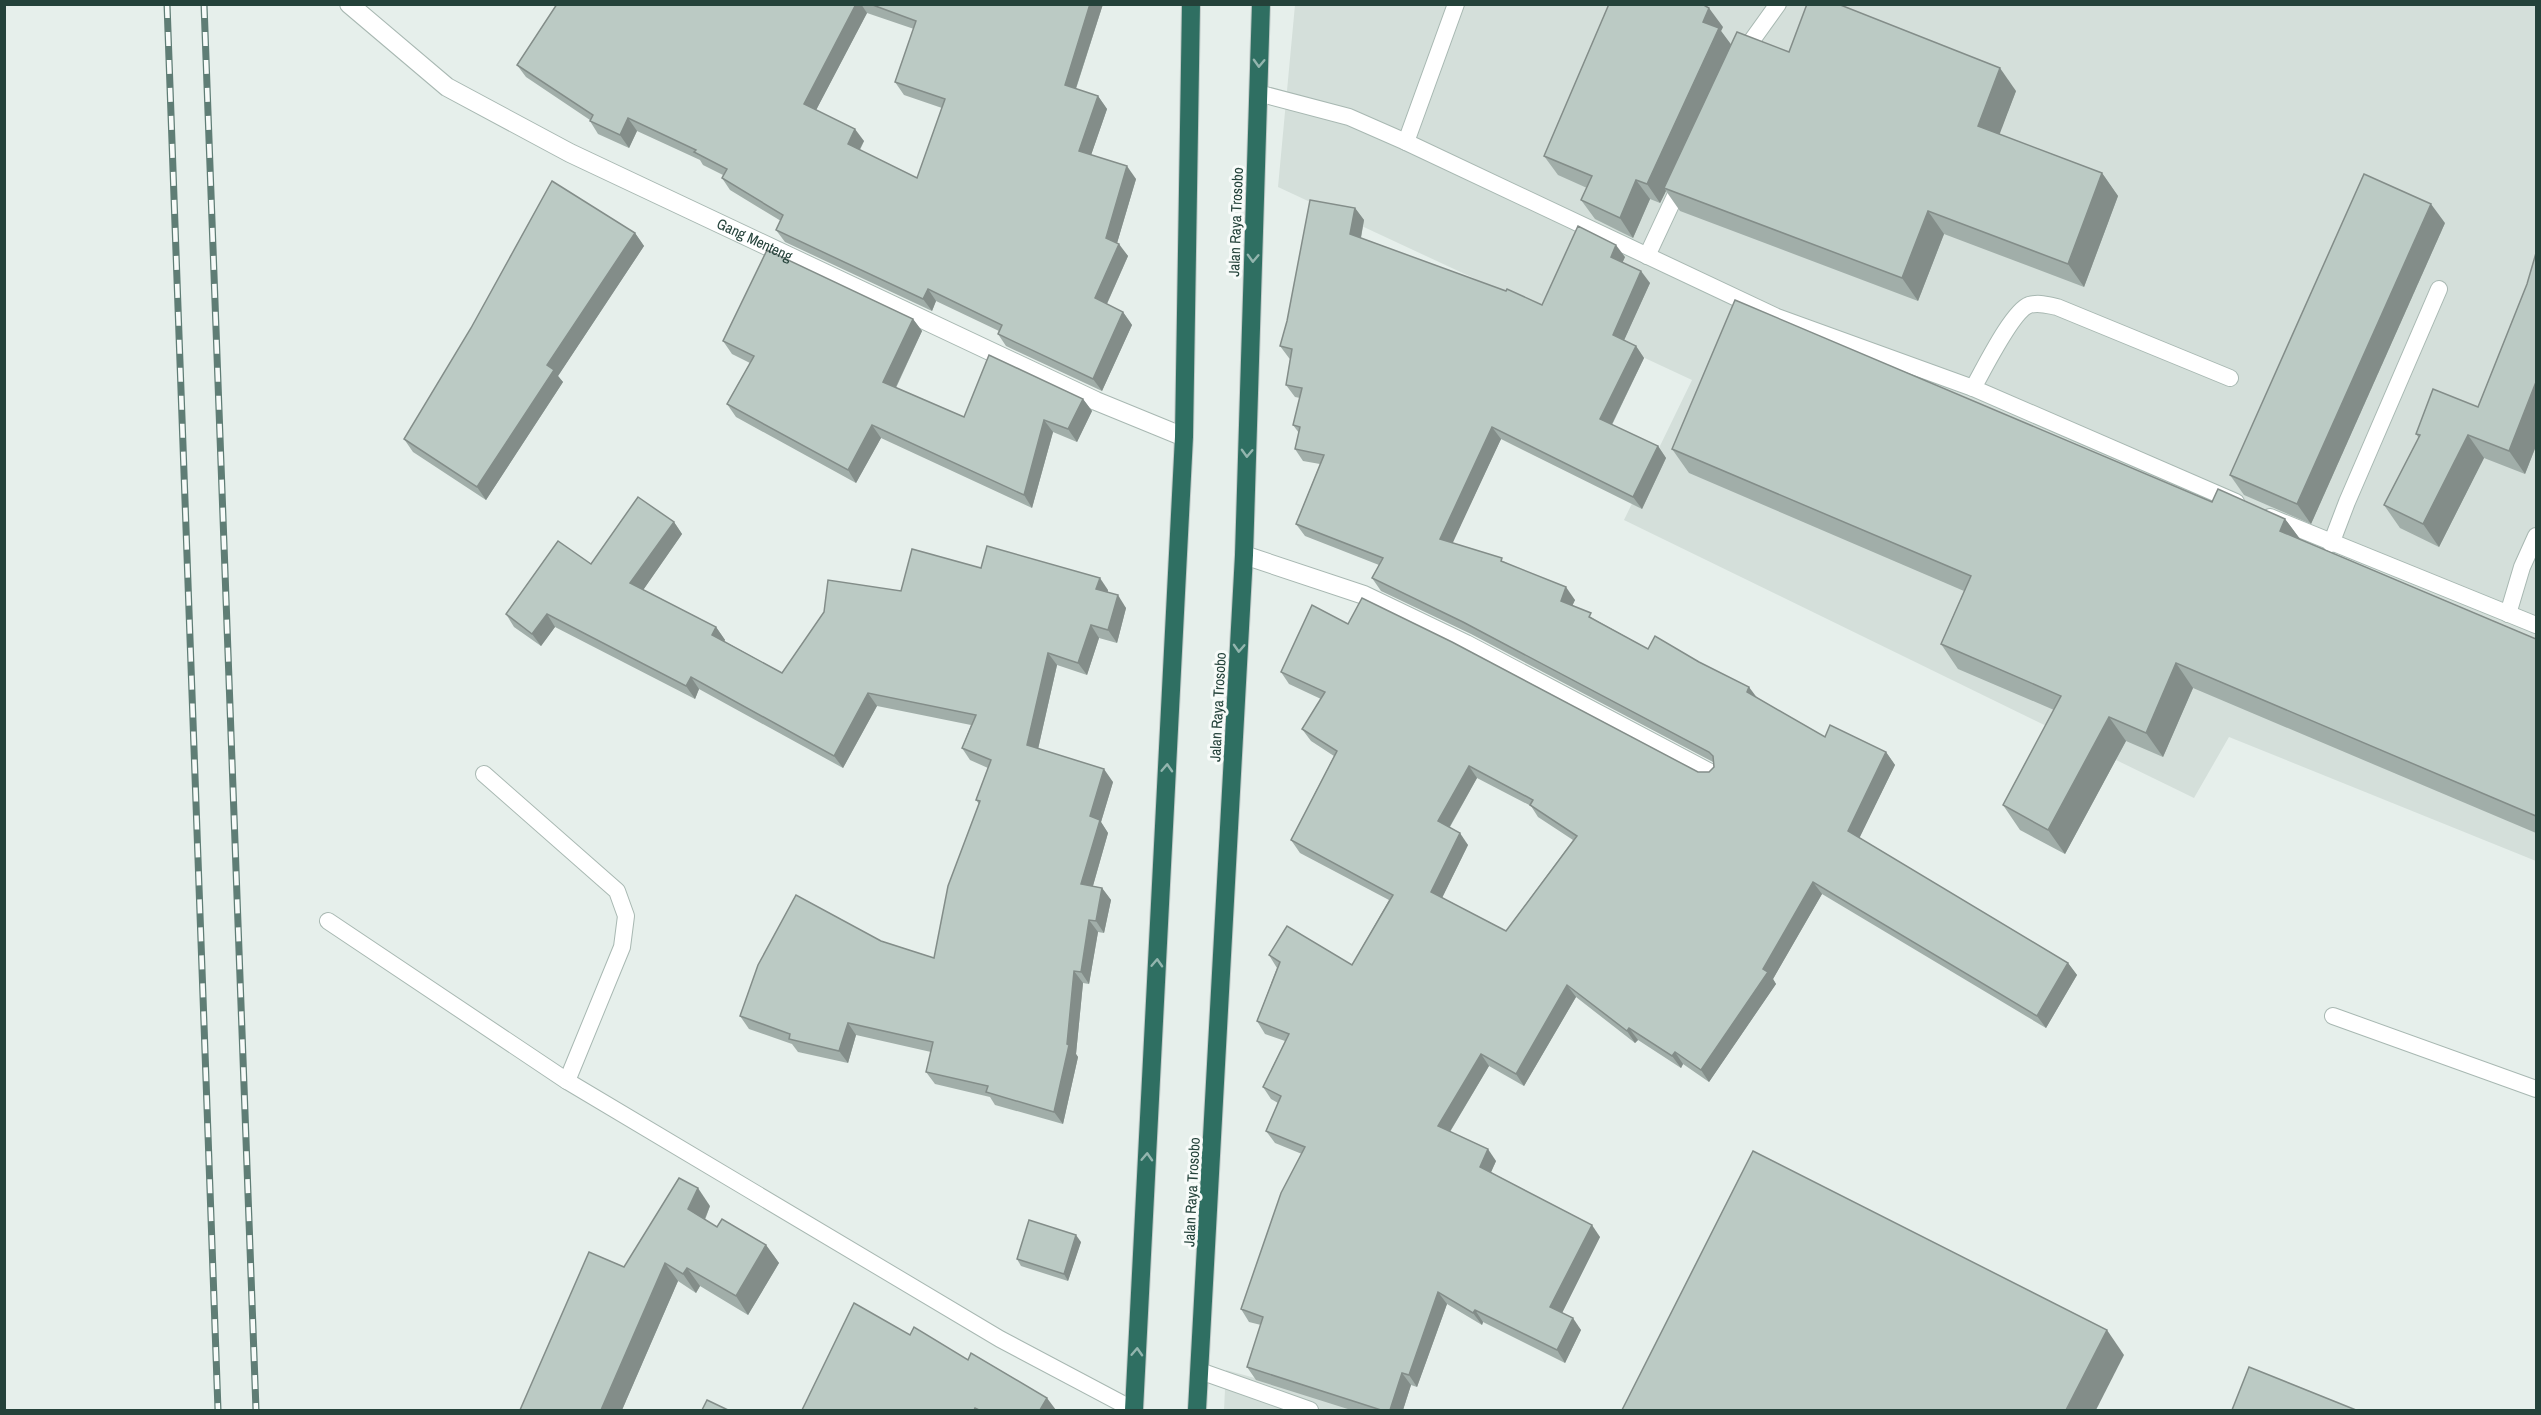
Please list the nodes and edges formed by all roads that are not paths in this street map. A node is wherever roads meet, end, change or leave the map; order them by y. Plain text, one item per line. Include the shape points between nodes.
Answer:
1 (349, 4) edge
2 (1191, 4) edge
3 (1262, 4) edge
4 (1456, 4) edge
5 (1778, 4) edge
6 (1733, 73) edge
7 (1258, 93) junction
8 (1406, 142) junction
9 (1687, 170) edge
10 (1647, 256) junction
11 (2439, 289) dead end
12 (2230, 378) dead end
13 (1973, 388) junction
14 (1184, 437) junction
15 (2536, 536) edge
16 (2331, 544) junction
17 (1244, 555) junction
18 (2508, 614) junction
19 (2536, 625) edge
20 (484, 774) dead end
21 (1712, 774) edge
22 (328, 921) dead end
23 (2333, 1016) dead end
24 (567, 1081) junction
25 (2536, 1089) edge
26 (1200, 1371) junction
27 (1134, 1410) edge
28 (1197, 1410) edge
29 (1310, 1410) edge

1 - 14 street, Gang Menteng via 447,87 570,153 1096,401
2 - 14 highway
3 -> 7 highway, Jalan Raya Trosobo
4 - 8 lane
5 - 6 lane via 1743,51
7 - 8 lane via 1349,117
7 -> 17 highway, Jalan Raya Trosobo
8 - 10 lane
9 - 10 lane
10 - 13 lane via 1777,317
11 - 16 lane
12 - 13 lane via 2057,307 2038,303 2025,306 2012,321
13 - 16 lane
27 -> 14 highway
15 - 18 lane
16 - 18 lane
17 - 21 street via 1364,595 1466,644
17 -> 26 highway, Jalan Raya Trosobo
18 - 19 lane
20 - 24 lane via 617,891 626,916 622,947
22 - 24 lane
23 - 25 lane
24 - 27 lane via 1000,1339
26 - 28 highway, Jalan Raya Trosobo
26 - 29 lane

